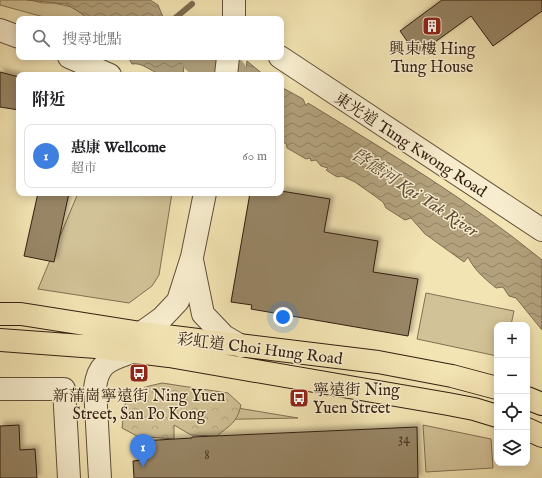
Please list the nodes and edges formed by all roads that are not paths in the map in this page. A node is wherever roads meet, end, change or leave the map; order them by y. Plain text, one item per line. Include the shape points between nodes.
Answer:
1 (234, 0) edge
2 (234, 16) edge
3 (0, 30) edge
4 (16, 36) edge
5 (77, 60) edge
6 (228, 60) edge
7 (284, 60) edge
8 (103, 72) edge
9 (226, 72) edge
10 (204, 196) edge
11 (542, 230) edge
12 (192, 257) junction
13 (0, 302) edge
14 (11, 314) edge
15 (0, 340) edge
16 (138, 342) junction
17 (241, 346) junction
18 (494, 387) edge
19 (0, 389) edge
20 (530, 399) edge
21 (542, 404) edge
22 (494, 415) edge
23 (529, 430) edge
24 (542, 436) edge
25 (69, 478) edge
26 (100, 478) edge

1 - 2 street
3 - 4 street
5 - 8 street
6 - 9 street
7 - 11 street, 東光道 Tung Kwong Road
10 - 12 street
12 - 16 street via 178,302
12 - 17 street via 203,314 224,336
13 - 14 main road
14 - 16 main road, 彩虹道 Choi Hung Road
15 - 16 main road via 96,347
16 - 17 main road, 彩虹道 Choi Hung Road
16 - 22 main road, 彩虹道 Choi Hung Road via 177,357 474,409
16 - 26 street via 103,366 96,376
17 - 18 main road, 彩虹道 Choi Hung Road via 378,362 452,376
19 - 25 street via 64,389
20 - 21 main road
23 - 24 main road

